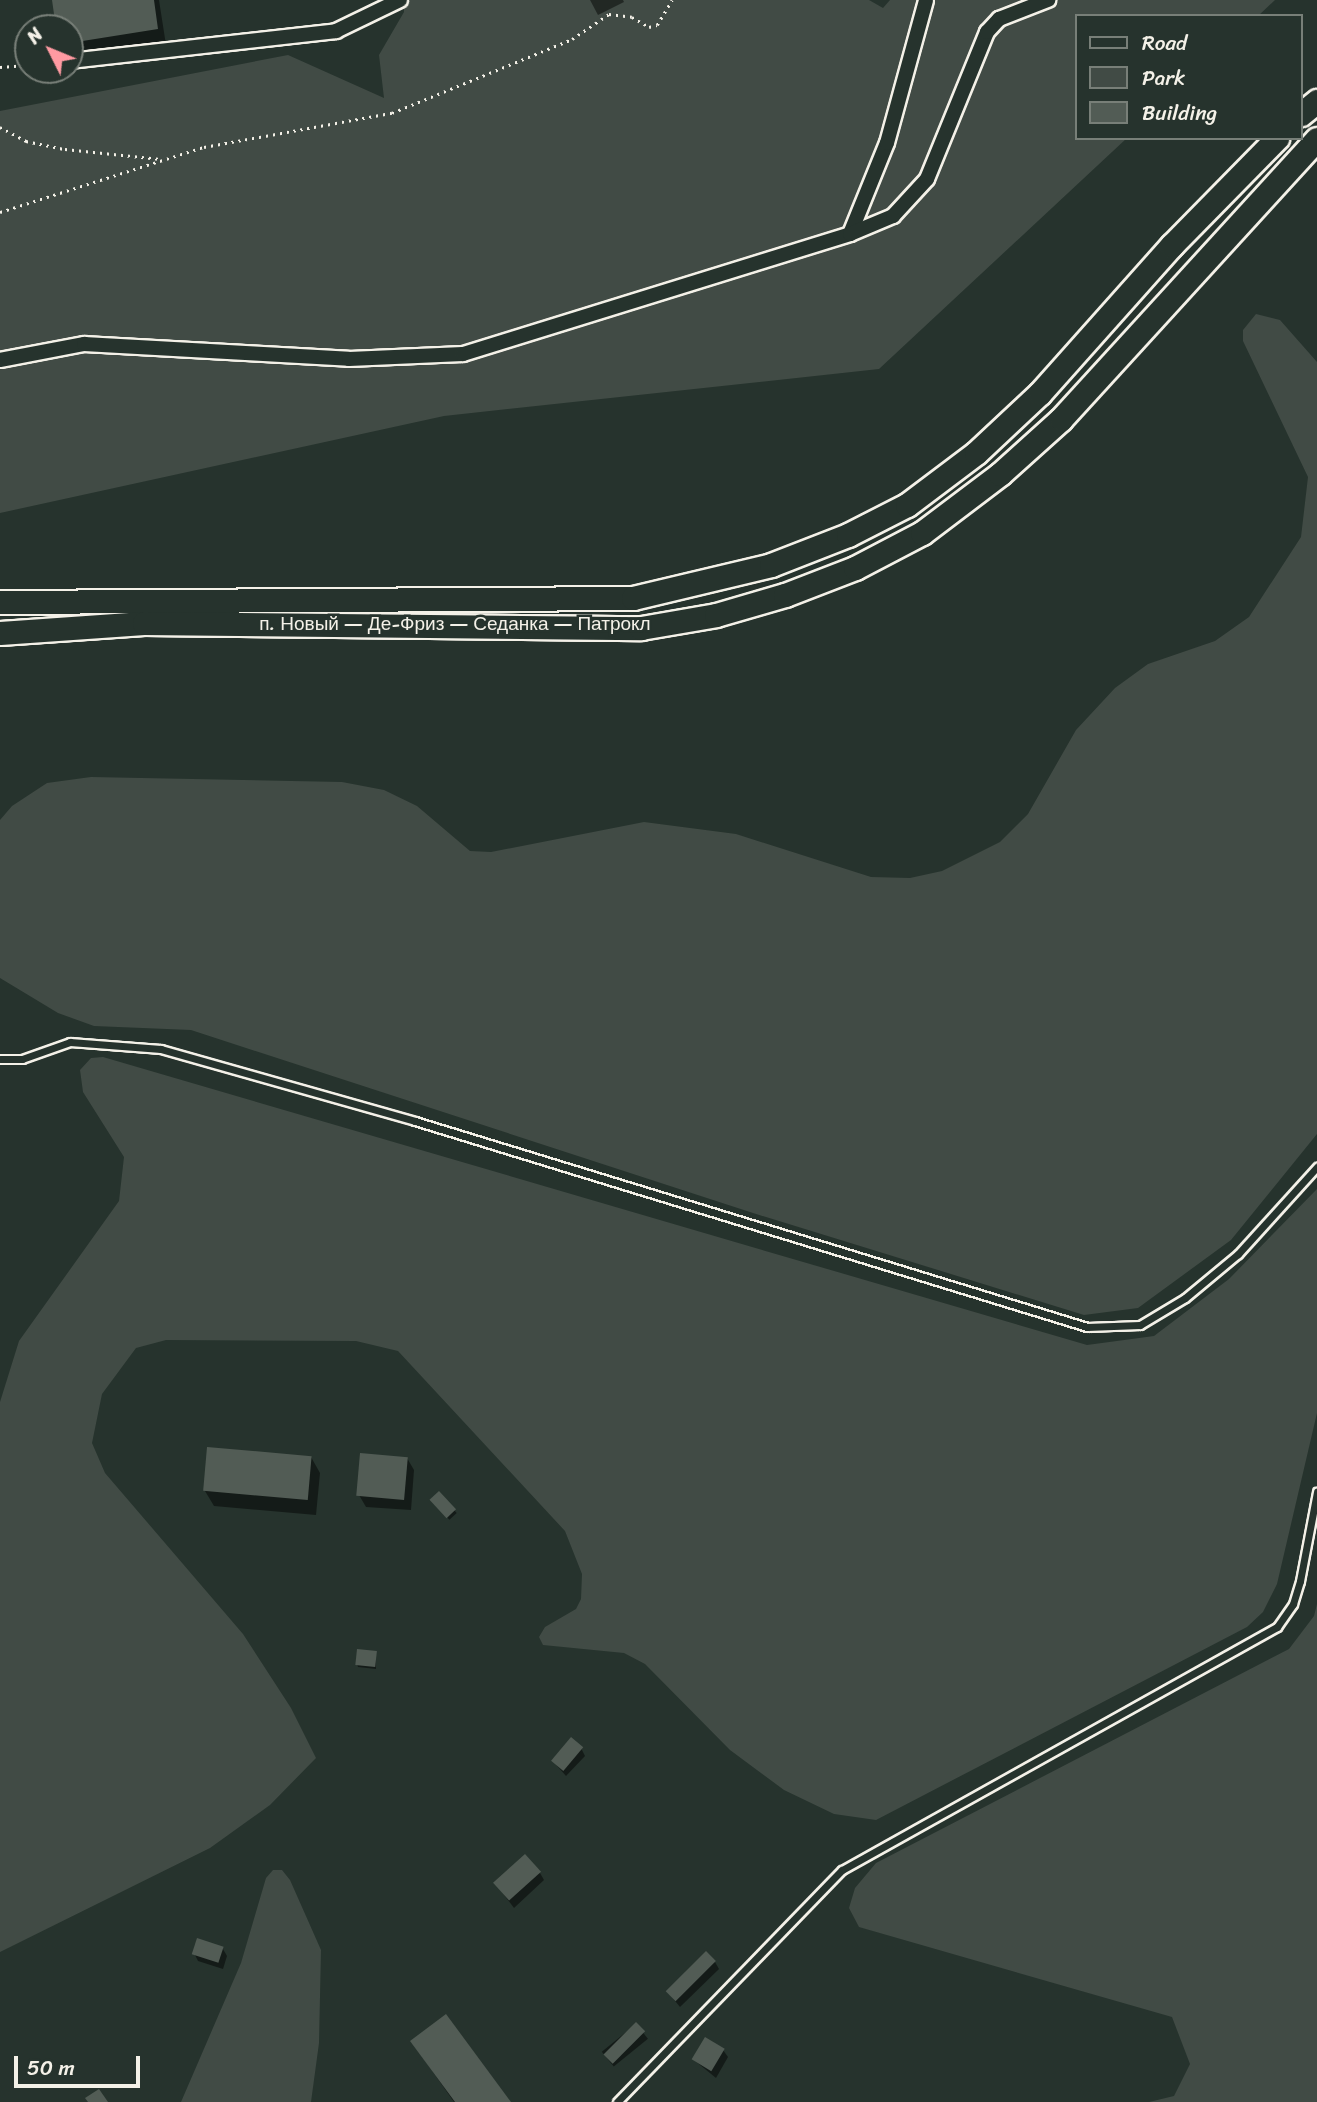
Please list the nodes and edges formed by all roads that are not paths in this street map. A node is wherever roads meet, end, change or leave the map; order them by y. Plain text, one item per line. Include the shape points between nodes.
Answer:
1 (400, 0) edge
2 (926, 0) edge
3 (1048, 0) edge
4 (84, 59) edge
5 (1317, 101) edge
6 (1303, 112) edge
7 (1317, 139) edge
8 (1275, 140) edge
9 (850, 234) junction
10 (0, 360) edge
11 (0, 602) edge
12 (0, 633) edge
13 (0, 1059) edge
14 (1317, 1167) edge
15 (1317, 1492) edge
16 (617, 2102) edge

1 - 4 street via 335,31
2 - 9 street via 887,144
3 - 9 street via 999,19 987,32 927,179 893,216
5 - 6 highway
7 - 12 highway, п. Новый — Де-Фриз — Седанка — Патрокл via 1061,419 1000,474 922,533 855,568 797,590 716,615 641,628 144,623
8 - 11 highway, п. Новый — Де-Фриз — Седанка — Патрокл via 1172,245 1040,393 976,453 907,505 848,535 771,565 633,598
9 - 10 street via 463,354 349,359 84,344
13 - 14 lane via 22,1059 70,1042 161,1049 415,1121 1087,1327 1140,1325 1185,1298 1238,1254
15 - 16 lane via 1300,1581 1293,1604 1277,1627 842,1870

